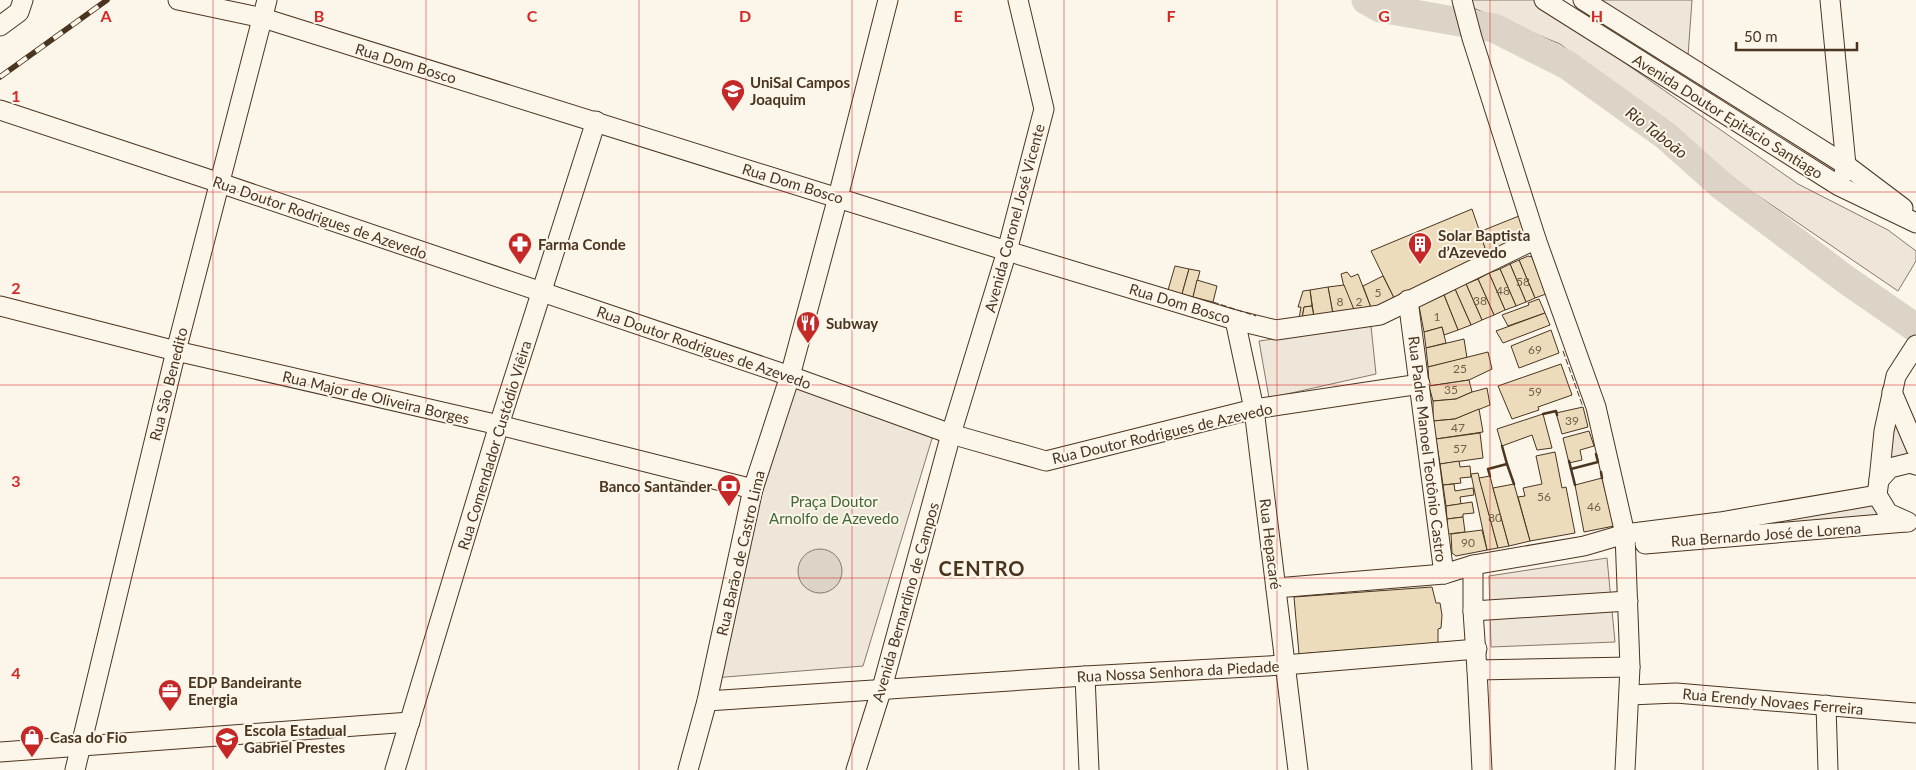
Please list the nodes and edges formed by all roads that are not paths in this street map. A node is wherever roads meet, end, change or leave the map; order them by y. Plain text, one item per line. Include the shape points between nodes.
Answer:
1 (22, 0) edge
2 (178, 0) edge
3 (888, 0) edge
4 (1018, 0) edge
5 (1462, 0) edge
6 (1544, 0) edge
7 (1583, 0) edge
8 (1830, 0) edge
9 (265, 9) edge
10 (0, 26) edge
11 (0, 110) edge
12 (596, 121) junction
13 (1846, 165) junction
14 (220, 183) junction
15 (1839, 186) junction
16 (838, 197) junction
17 (1916, 218) edge
18 (1916, 223) edge
19 (1536, 238) junction
20 (1007, 251) junction
21 (540, 292) junction
22 (1408, 300) junction
23 (0, 306) edge
24 (1235, 320) junction
25 (1912, 349) edge
26 (176, 351) junction
27 (790, 376) junction
28 (1420, 384) junction
29 (1892, 392) junction
30 (1254, 409) junction
31 (499, 425) junction
32 (951, 434) junction
33 (1916, 448) edge
34 (1916, 465) edge
35 (1878, 488) junction
36 (752, 489) junction
37 (1913, 521) edge
38 (1626, 539) junction
39 (1473, 565) junction
40 (1444, 574) junction
41 (1276, 588) junction
42 (1628, 601) junction
43 (1473, 611) junction
44 (1477, 649) junction
45 (1284, 665) junction
46 (1630, 667) junction
47 (1478, 670) junction
48 (1085, 676) junction
49 (882, 688) junction
50 (1630, 695) junction
51 (706, 701) junction
52 (1826, 705) junction
53 (1916, 713) edge
54 (410, 722) junction
55 (81, 745) junction
56 (0, 752) edge
57 (75, 770) edge
58 (395, 770) edge
59 (688, 770) edge
60 (856, 770) edge
61 (1089, 770) edge
62 (1298, 770) edge
63 (1482, 770) edge
64 (1625, 770) edge
65 (1828, 770) edge

1 - 10 street via 19,12
2 - 9 street, Rua Dom Bosco
3 - 16 street, Rua Barão de Castro Lima
4 - 20 street, Avenida Coronel José Vicente via 1044,108
5 - 19 street
6 - 15 street, Avenida Doutor Epitácio Santiago
7 - 13 street, Avenida Doutor Epitácio Santiago
8 - 13 street
9 - 12 street, Rua Dom Bosco
9 - 14 street, Rua São Benedito
11 - 14 street, Rua Doutor Rodrigues de Azevedo
12 - 16 street, Rua Dom Bosco
12 - 21 street, Rua Comendador Custódio Viêira
13 - 15 street
13 - 17 street, Avenida Doutor Epitácio Santiago
14 - 21 street, Rua Doutor Rodrigues de Azevedo
14 - 26 street, Rua São Benedito
15 - 18 street, Avenida Doutor Epitácio Santiago
16 - 20 street, Rua Dom Bosco
16 - 27 street, Rua Barão de Castro Lima
19 - 22 street, Rua Dom Bosco
19 - 38 street via 1596,407
20 - 24 street, Rua Dom Bosco
20 - 32 street, Avenida Coronel José Vicente
21 - 27 street, Rua Doutor Rodrigues de Azevedo
21 - 31 street, Rua Comendador Custódio Viêira
22 - 24 street, Rua Dom Bosco via 1380,315 1276,330
22 - 28 street, Rua Padre Manoel Teotônio Castro
23 - 26 street, Rua Major de Oliveira Borges
24 - 30 street, Rua Hepacaré
25 - 29 street via 1896,376
26 - 31 street, Rua Major de Oliveira Borges
26 - 55 street, Rua São Benedito
27 - 32 street, Rua Doutor Rodrigues de Azevedo
27 - 36 street, Rua Barão de Castro Lima
28 - 30 street, Rua Doutor Rodrigues de Azevedo
28 - 40 street, Rua Padre Manoel Teotônio Castro
29 - 33 street
29 - 35 street
30 - 32 street, Rua Doutor Rodrigues de Azevedo via 1046,461
30 - 41 street, Rua Hepacaré
31 - 36 street, Rua Major de Oliveira Borges
31 - 54 street, Rua Comendador Custódio Viêira
32 - 49 street, Avenida Bernardino de Campos
34 - 35 street via 1910,463 1890,468
35 - 37 street via 1888,513
35 - 38 street
36 - 51 street, Rua Barão de Castro Lima
37 - 38 street, Rua Bernardo José de Lorena
38 - 39 street
38 - 42 street
39 - 40 street, Rua Padre Manoel Teotônio Castro
39 - 43 street, Rua Padre Manoel Teotônio Castro
40 - 41 street
41 - 45 street, Rua Hepacaré
42 - 43 street
42 - 46 street
43 - 44 street, Rua Padre Manoel Teotônio Castro
44 - 45 street, Rua Nossa Senhora da Piedade
44 - 47 street
45 - 48 street, Rua Nossa Senhora da Piedade
45 - 62 street, Rua Hepacaré
46 - 47 street
46 - 50 street
47 - 63 street
48 - 49 street, Rua Nossa Senhora da Piedade
48 - 61 street
49 - 51 street, Rua Nossa Senhora da Piedade
49 - 60 street, Avenida Bernardino de Campos
50 - 52 street, Rua Erendy Novaes Ferreira via 1676,693
50 - 64 street
51 - 59 street, Rua Barão de Castro Lima
52 - 53 street, Rua Erendy Novaes Ferreira
52 - 65 street
54 - 55 street
54 - 58 street, Rua Comendador Custódio Viêira
55 - 56 street
55 - 57 street, Rua São Benedito

